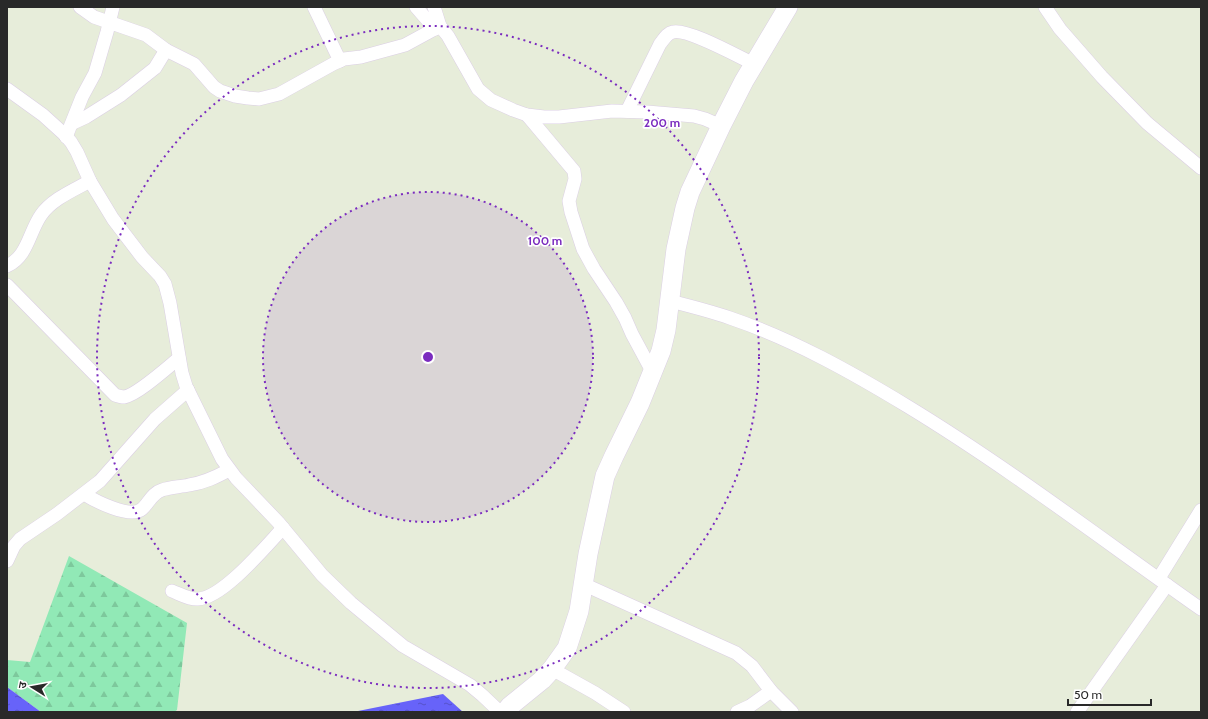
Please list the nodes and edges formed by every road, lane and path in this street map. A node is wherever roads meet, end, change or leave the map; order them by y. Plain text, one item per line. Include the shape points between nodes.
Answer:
1 (80, 7) edge
2 (113, 7) edge
3 (314, 7) edge
4 (416, 7) edge
5 (434, 7) edge
6 (788, 7) edge
7 (1045, 7) edge
8 (110, 21) junction
9 (438, 28) junction
10 (166, 50) junction
11 (340, 61) junction
12 (754, 64) junction
13 (7, 89) edge
14 (627, 111) junction
15 (527, 115) junction
16 (73, 123) junction
17 (721, 126) junction
18 (66, 137) junction
19 (1201, 168) edge
20 (90, 181) junction
21 (7, 266) edge
22 (7, 285) edge
23 (670, 301) junction
24 (179, 358) junction
25 (653, 374) junction
26 (188, 390) junction
27 (229, 470) junction
28 (84, 494) junction
29 (1201, 510) edge
30 (283, 528) junction
31 (7, 560) edge
32 (1163, 582) junction
33 (583, 584) junction
34 (172, 591) dead end
35 (1201, 609) edge
36 (552, 669) junction
37 (772, 691) junction
38 (500, 712) edge
39 (505, 712) edge
40 (624, 712) edge
41 (737, 712) edge
42 (792, 712) edge
43 (1077, 712) edge

1 - 8 street via 94,17
2 - 8 street
3 - 11 street
4 - 9 street
5 - 9 street
6 - 12 street
7 - 19 street via 1065,35 1147,124
8 - 10 street via 146,35
8 - 16 street via 95,72 82,96
9 - 11 street via 405,45
9 - 15 street via 450,40 478,89 499,105
10 - 11 street via 194,64 214,87 230,94 259,99 279,94
10 - 16 street via 155,68 121,95
12 - 14 street via 690,33 674,31 660,44
12 - 17 street
13 - 18 street via 43,115
14 - 15 street via 559,117
14 - 17 street via 694,116
15 - 25 street via 574,170 575,179 569,201 583,249 625,318
16 - 18 street
17 - 23 street via 695,180 685,208 676,249
18 - 20 street via 77,152
20 - 21 street via 48,206 23,252
20 - 24 street via 116,223 160,276 170,302
22 - 24 street via 115,395 129,395
23 - 25 street via 666,330
23 - 32 street via 731,318 838,366 952,433
24 - 26 street
25 - 33 street via 605,476
26 - 27 street
26 - 28 street via 155,418 105,476
27 - 28 street via 208,481 162,490 136,512 109,507
27 - 30 street
28 - 31 street via 20,539
29 - 32 street
30 - 34 street via 231,582 212,595 198,600
30 - 38 street via 340,593 382,630 415,654 470,685
32 - 35 street
32 - 43 street
33 - 36 street via 579,612 567,648
33 - 37 street via 736,653 752,666
36 - 39 street
36 - 40 street
37 - 41 street
37 - 42 street

